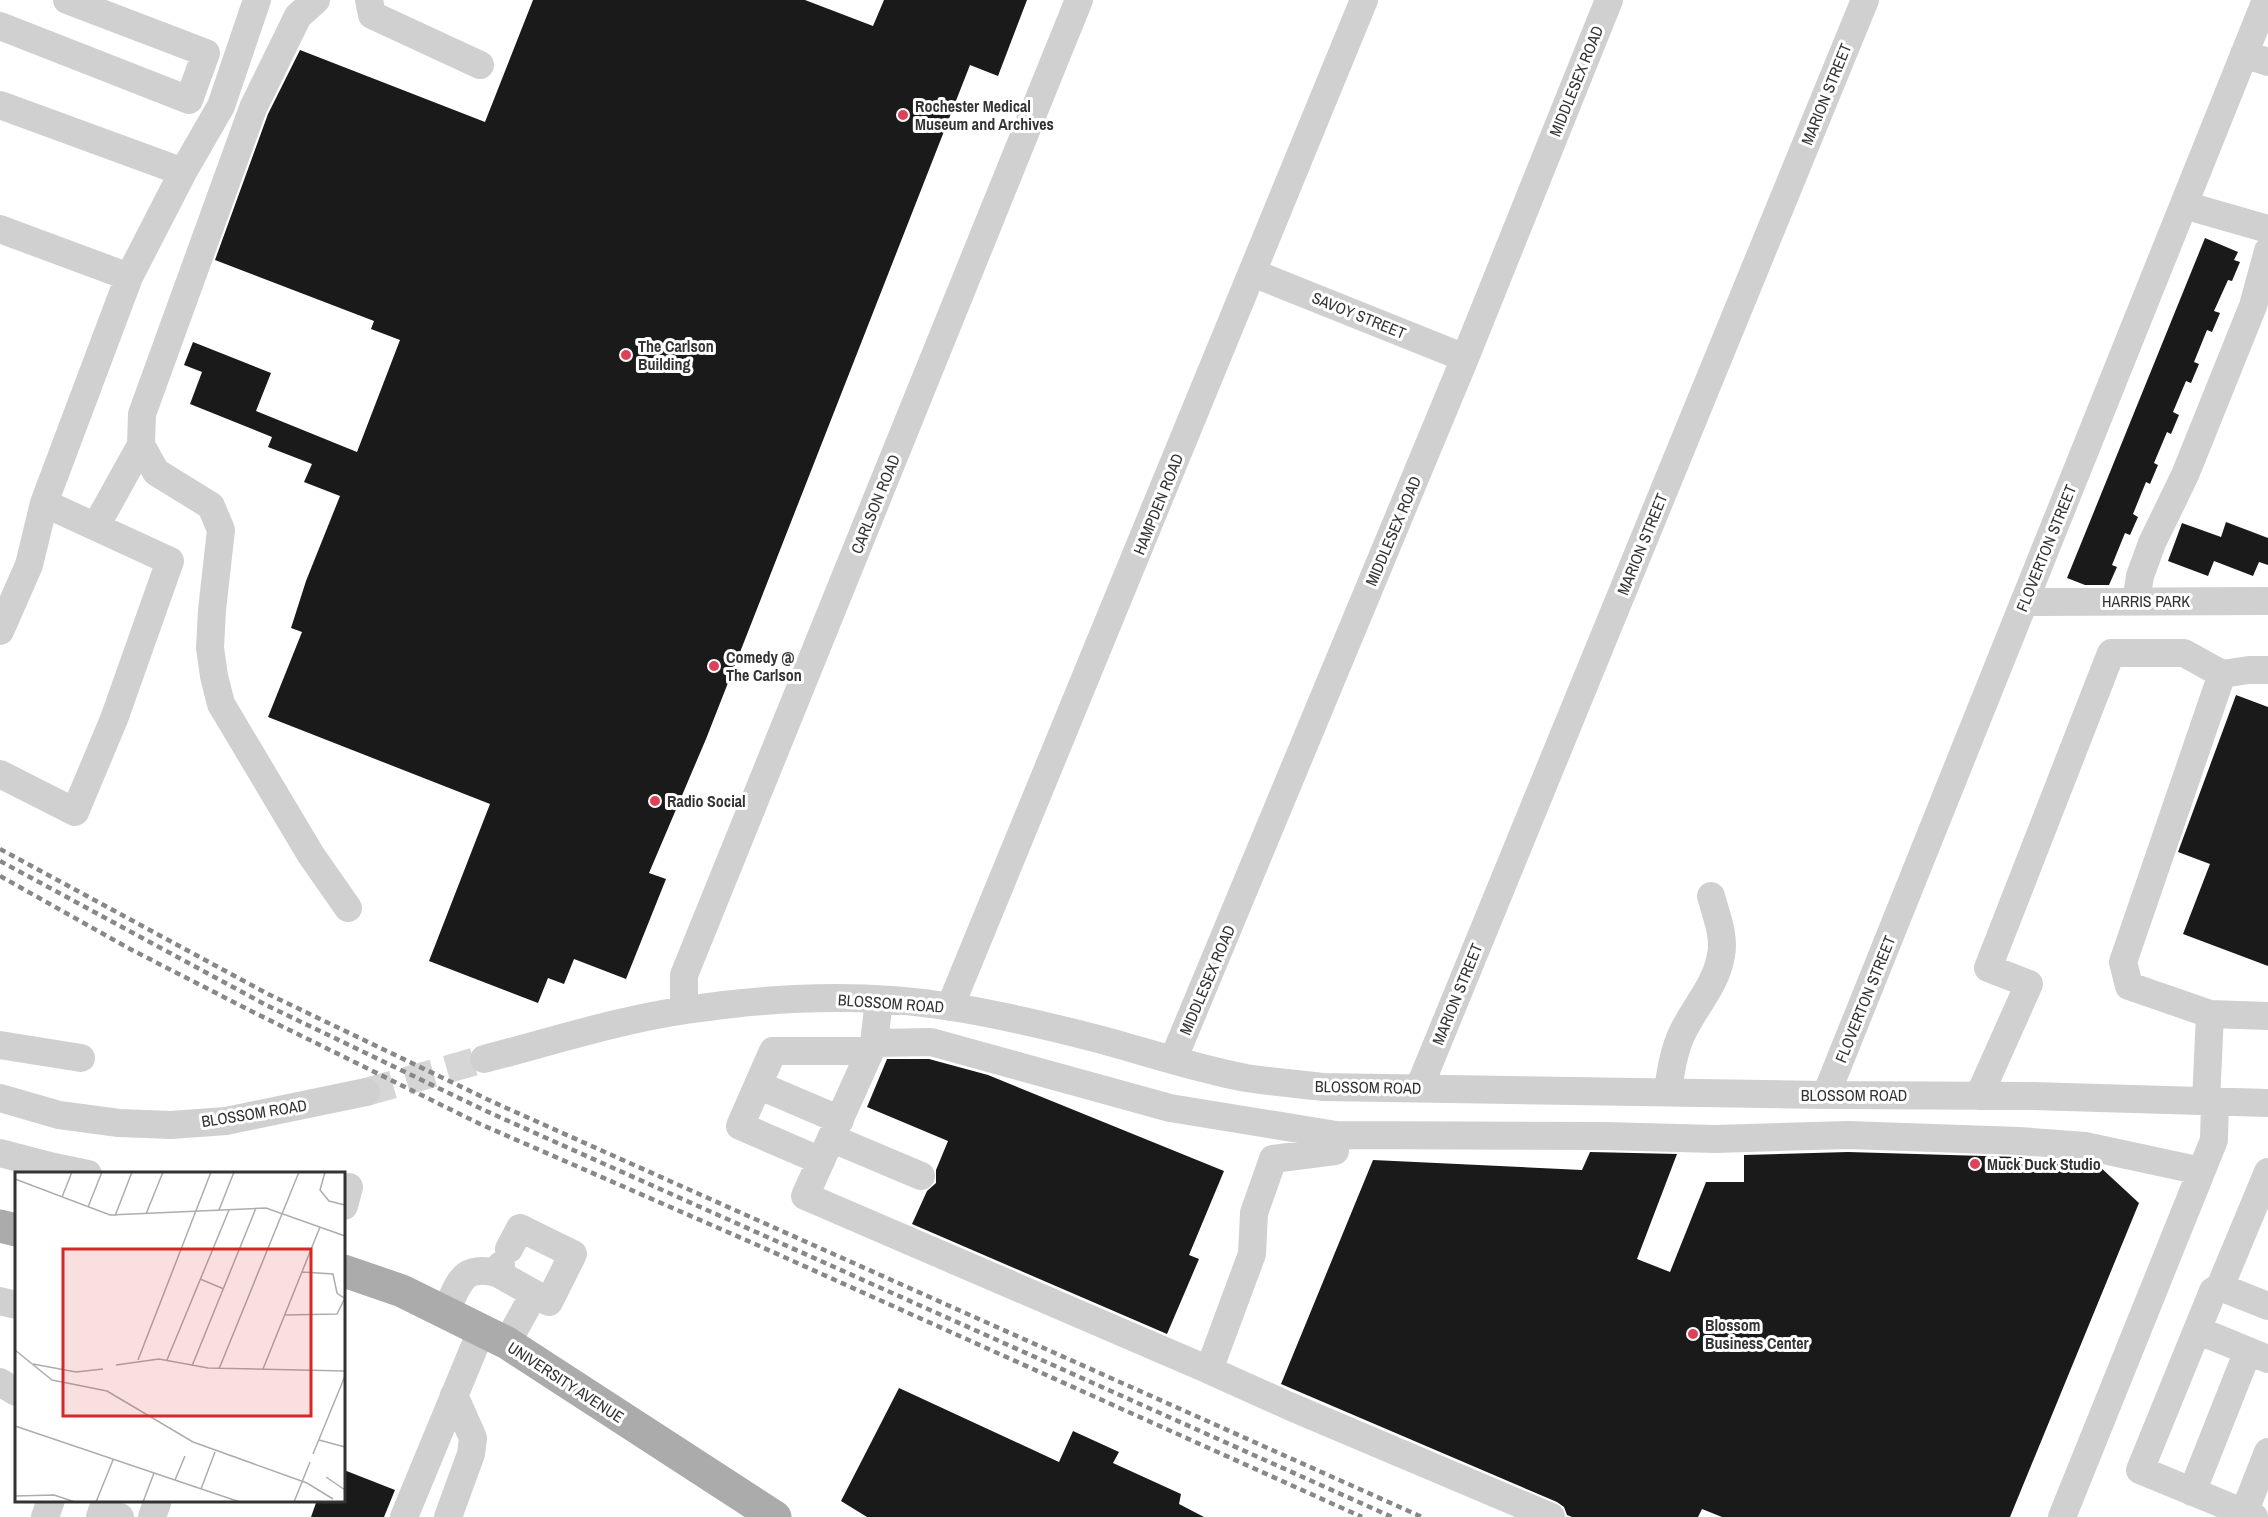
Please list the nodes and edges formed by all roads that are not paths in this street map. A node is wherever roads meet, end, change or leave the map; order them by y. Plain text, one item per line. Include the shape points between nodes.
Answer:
1 (66, 0) edge
2 (257, 0) edge
3 (316, 0) edge
4 (369, 0) edge
5 (1079, 0) edge
6 (1364, 0) edge
7 (1609, 0) edge
8 (1865, 0) edge
9 (101, 7) edge
10 (2265, 10) edge
11 (0, 26) edge
12 (2256, 58) edge
13 (480, 65) dead end
14 (0, 105) edge
15 (183, 172) junction
16 (2184, 205) junction
17 (0, 229) edge
18 (2268, 229) edge
19 (2268, 251) edge
20 (1253, 273) junction
21 (129, 277) junction
22 (1465, 358) junction
23 (141, 445) junction
24 (44, 503) junction
25 (96, 526) junction
26 (2136, 601) junction
27 (2268, 601) edge
28 (2025, 602) junction
29 (0, 631) edge
30 (2268, 670) edge
31 (2222, 674) junction
32 (0, 774) edge
33 (1711, 896) dead end
34 (348, 908) dead end
35 (879, 1000) junction
36 (950, 1007) junction
37 (684, 1010) junction
38 (2210, 1014) junction
39 (2268, 1016) edge
40 (0, 1045) edge
41 (872, 1047) junction
42 (81, 1058) dead end
43 (484, 1059) tunnel mouth
44 (1173, 1060) junction
45 (758, 1085) junction
46 (1419, 1088) junction
47 (366, 1092) tunnel mouth
48 (1668, 1092) junction
49 (1826, 1095) junction
50 (1979, 1096) junction
51 (0, 1098) edge
52 (2210, 1102) junction
53 (2268, 1103) edge
54 (1336, 1135) junction
55 (831, 1139) junction
56 (0, 1153) edge
57 (2201, 1171) junction
58 (82, 1172) edge
59 (2268, 1172) edge
60 (921, 1176) dead end
61 (345, 1188) edge
62 (345, 1202) edge
63 (0, 1226) edge
64 (15, 1230) edge
65 (502, 1262) junction
66 (345, 1271) edge
67 (2220, 1287) junction
68 (534, 1294) junction
69 (0, 1301) edge
70 (15, 1305) edge
71 (2268, 1306) edge
72 (445, 1312) junction
73 (2197, 1330) junction
74 (494, 1337) junction
75 (2258, 1355) edge
76 (1209, 1370) junction
77 (0, 1382) edge
78 (15, 1391) edge
79 (454, 1395) junction
80 (2268, 1452) edge
81 (2192, 1492) junction
82 (50, 1502) edge
83 (157, 1502) edge
84 (2249, 1515) edge
85 (45, 1517) edge
86 (100, 1517) edge
87 (120, 1517) edge
88 (152, 1517) edge
89 (404, 1517) edge
90 (448, 1517) edge
91 (775, 1517) edge
92 (1551, 1517) edge
93 (2062, 1517) edge

1 - 9 street
2 - 15 street via 221,106
3 - 23 street via 298,16 253,108 142,414
4 - 13 street via 372,15
5 - 37 street, CARLSON ROAD via 684,975
6 - 20 street, HAMPDEN ROAD
7 - 22 street, MIDDLESEX ROAD
8 - 46 street, MARION STREET
9 - 11 street via 206,53 189,100
10 - 12 street, FLOVERTON STREET
12 - 16 street, FLOVERTON STREET
14 - 15 street
15 - 21 street
16 - 18 street
16 - 28 street, FLOVERTON STREET
17 - 21 street
19 - 26 street via 2253,306 2185,475 2152,543
20 - 22 street, SAVOY STREET
20 - 36 street, HAMPDEN ROAD
21 - 24 street
22 - 44 street, MIDDLESEX ROAD
23 - 25 street
23 - 34 street via 156,472 211,506 221,530 210,648 221,704 311,855
24 - 25 street
24 - 29 street via 28,565
25 - 32 street via 170,561 114,719 75,812
26 - 27 street, HARRIS PARK
26 - 28 street, HARRIS PARK
28 - 49 street, FLOVERTON STREET
30 - 31 street
31 - 38 street via 2123,962 2129,986
31 - 50 street via 2184,653 2111,653 1988,968 2028,984
33 - 48 street via 1722,938 1721,956 1709,990 1680,1038
35 - 36 street, BLOSSOM ROAD
35 - 37 street, BLOSSOM ROAD via 778,1001
35 - 41 street
36 - 44 street, BLOSSOM ROAD via 1038,1023
37 - 43 street, BLOSSOM ROAD
38 - 39 street
38 - 52 street
40 - 42 street
41 - 45 street via 773,1051
41 - 54 street via 932,1042 1170,1108
41 - 55 street
44 - 46 street, BLOSSOM ROAD via 1247,1078 1312,1086
45 - 55 street
45 - 55 street via 740,1126
46 - 48 street, BLOSSOM ROAD
47 - 51 street, BLOSSOM ROAD via 226,1121 171,1125 59,1115
48 - 49 street, BLOSSOM ROAD
49 - 50 street, BLOSSOM ROAD
50 - 52 street, BLOSSOM ROAD
52 - 53 street, BLOSSOM ROAD
52 - 57 street via 2214,1140
54 - 57 street via 1714,1139 1848,1135 2019,1141 2085,1146
54 - 76 street via 1335,1150 1273,1159 1254,1214 1252,1254
55 - 60 street
55 - 76 street via 806,1196
56 - 58 street
57 - 93 street
59 - 67 street
61 - 62 street via 349,1187
63 - 64 main road
65 - 68 street
65 - 68 street via 520,1228 573,1254 549,1302
65 - 72 street via 463,1277
66 - 72 main road, UNIVERSITY AVENUE
67 - 71 street
67 - 73 street via 2213,1291
68 - 74 street
69 - 70 street
72 - 74 main road, UNIVERSITY AVENUE
73 - 75 street
73 - 81 street via 2140,1470
74 - 79 street
74 - 91 main road, UNIVERSITY AVENUE
75 - 81 street
76 - 92 street
77 - 78 street
79 - 89 street
79 - 90 street via 473,1438
80 - 84 street
81 - 84 street
82 - 85 street
83 - 88 street
86 - 87 street via 102,1511

